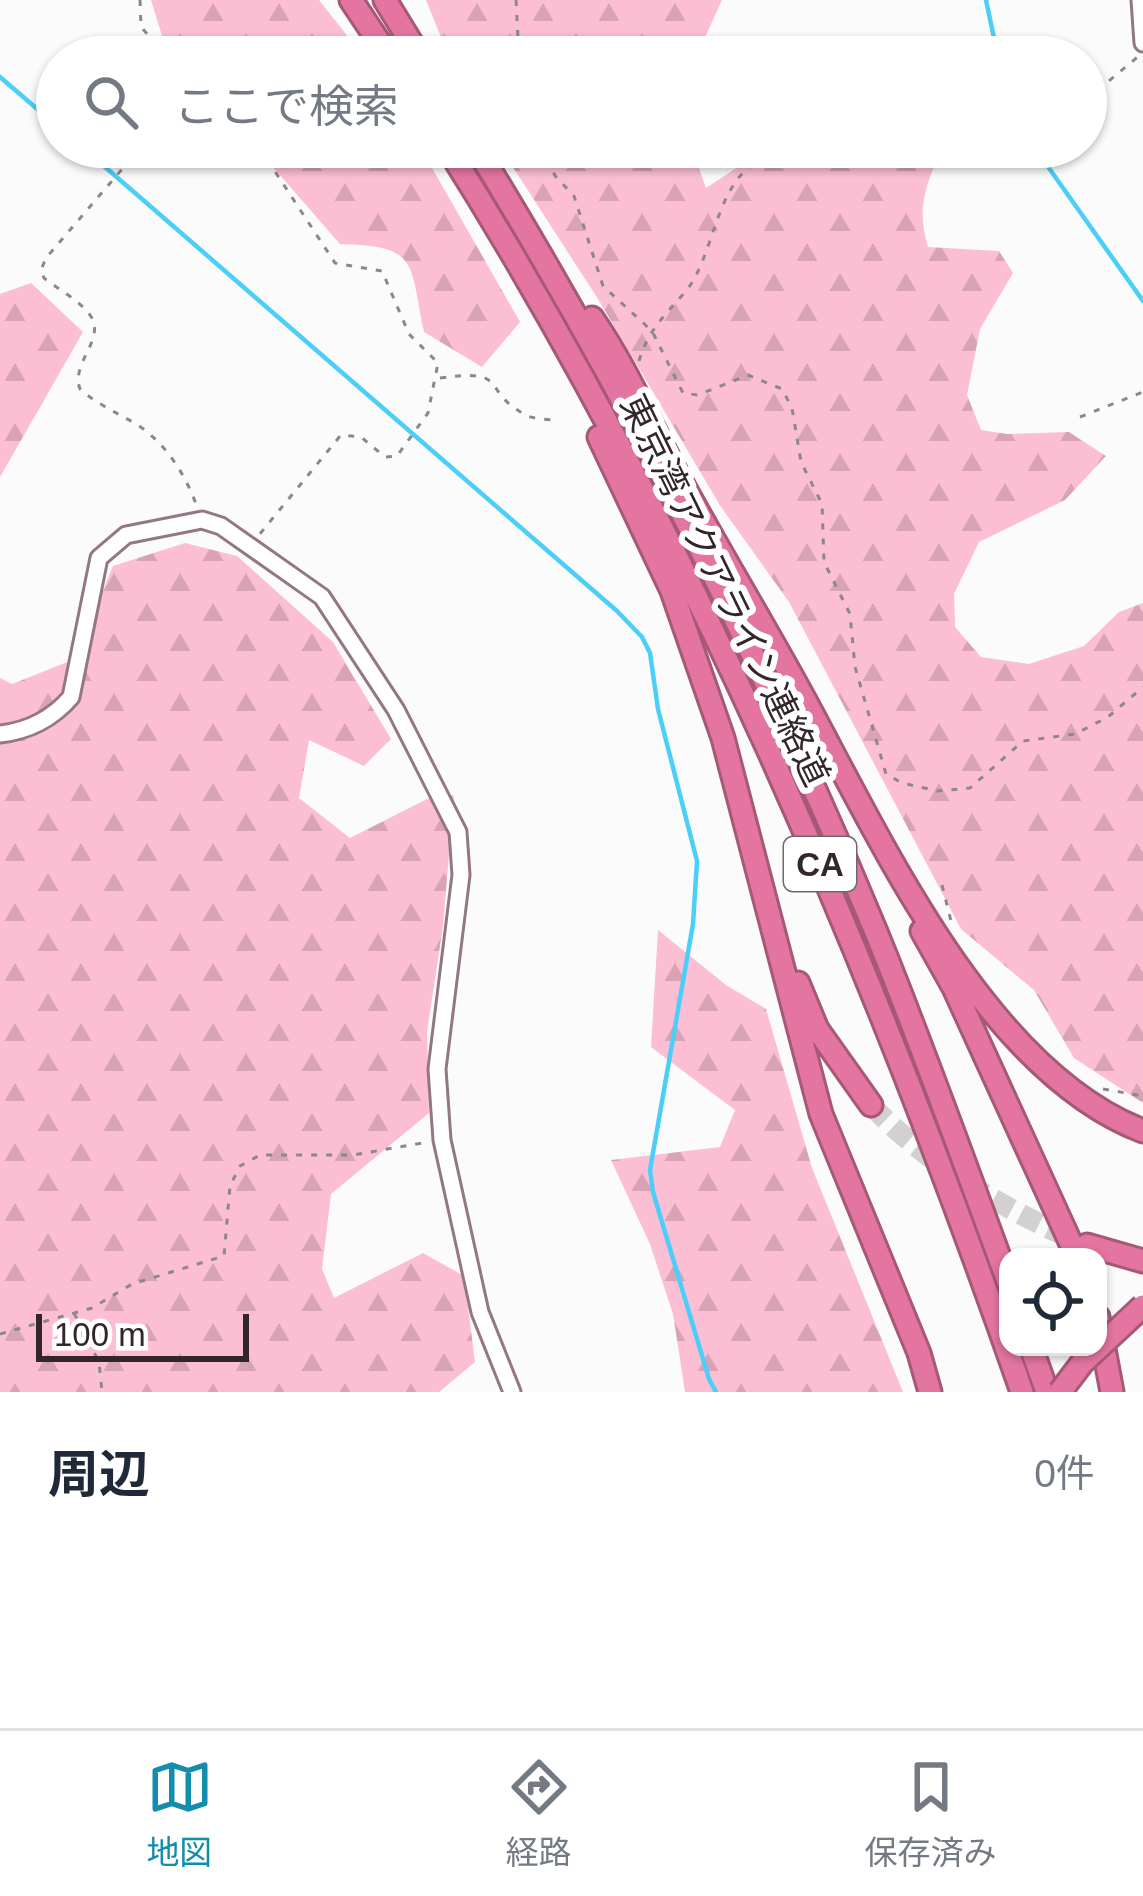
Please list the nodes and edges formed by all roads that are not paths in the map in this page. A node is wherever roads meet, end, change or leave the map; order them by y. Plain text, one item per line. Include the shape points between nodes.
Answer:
1 (351, 0) edge
2 (385, 0) edge
3 (1140, 0) edge
4 (375, 36) edge
5 (407, 36) edge
6 (1143, 43) edge
7 (460, 168) edge
8 (489, 168) edge
9 (502, 190) junction
10 (478, 197) junction
11 (0, 734) edge
12 (888, 854) junction
13 (762, 893) junction
14 (871, 1105) tunnel mouth
15 (1143, 1131) edge
16 (1081, 1248) edge
17 (1107, 1255) edge
18 (999, 1257) edge
19 (1143, 1261) edge
20 (1143, 1306) edge
21 (1034, 1356) edge
22 (1105, 1356) edge
23 (512, 1392) edge
24 (930, 1392) edge
25 (1022, 1392) edge
26 (1047, 1392) edge
27 (1060, 1392) edge
28 (1112, 1392) edge

1 - 4 highway
2 - 5 highway
3 - 6 street
7 - 10 highway, CA
8 - 9 highway, CA
9 - 12 highway via 614,349
9 - 18 highway, 東京湾アクアライン連絡道 / CA via 727,599 876,933
10 - 13 highway via 672,591 723,739
10 - 25 highway, 東京湾アクアライン連絡道 / CA via 644,489 817,857
11 - 23 street via 20,732 71,697 99,559 126,536 202,520 322,597 395,710 458,832 461,875 437,1069 442,1140 480,1312
12 - 15 highway via 978,993 1033,1058 1089,1105
12 - 16 highway
13 - 14 highway via 817,1029
13 - 24 highway via 821,1114
17 - 19 highway
20 - 27 highway, bridge
21 - 26 highway
22 - 28 highway

